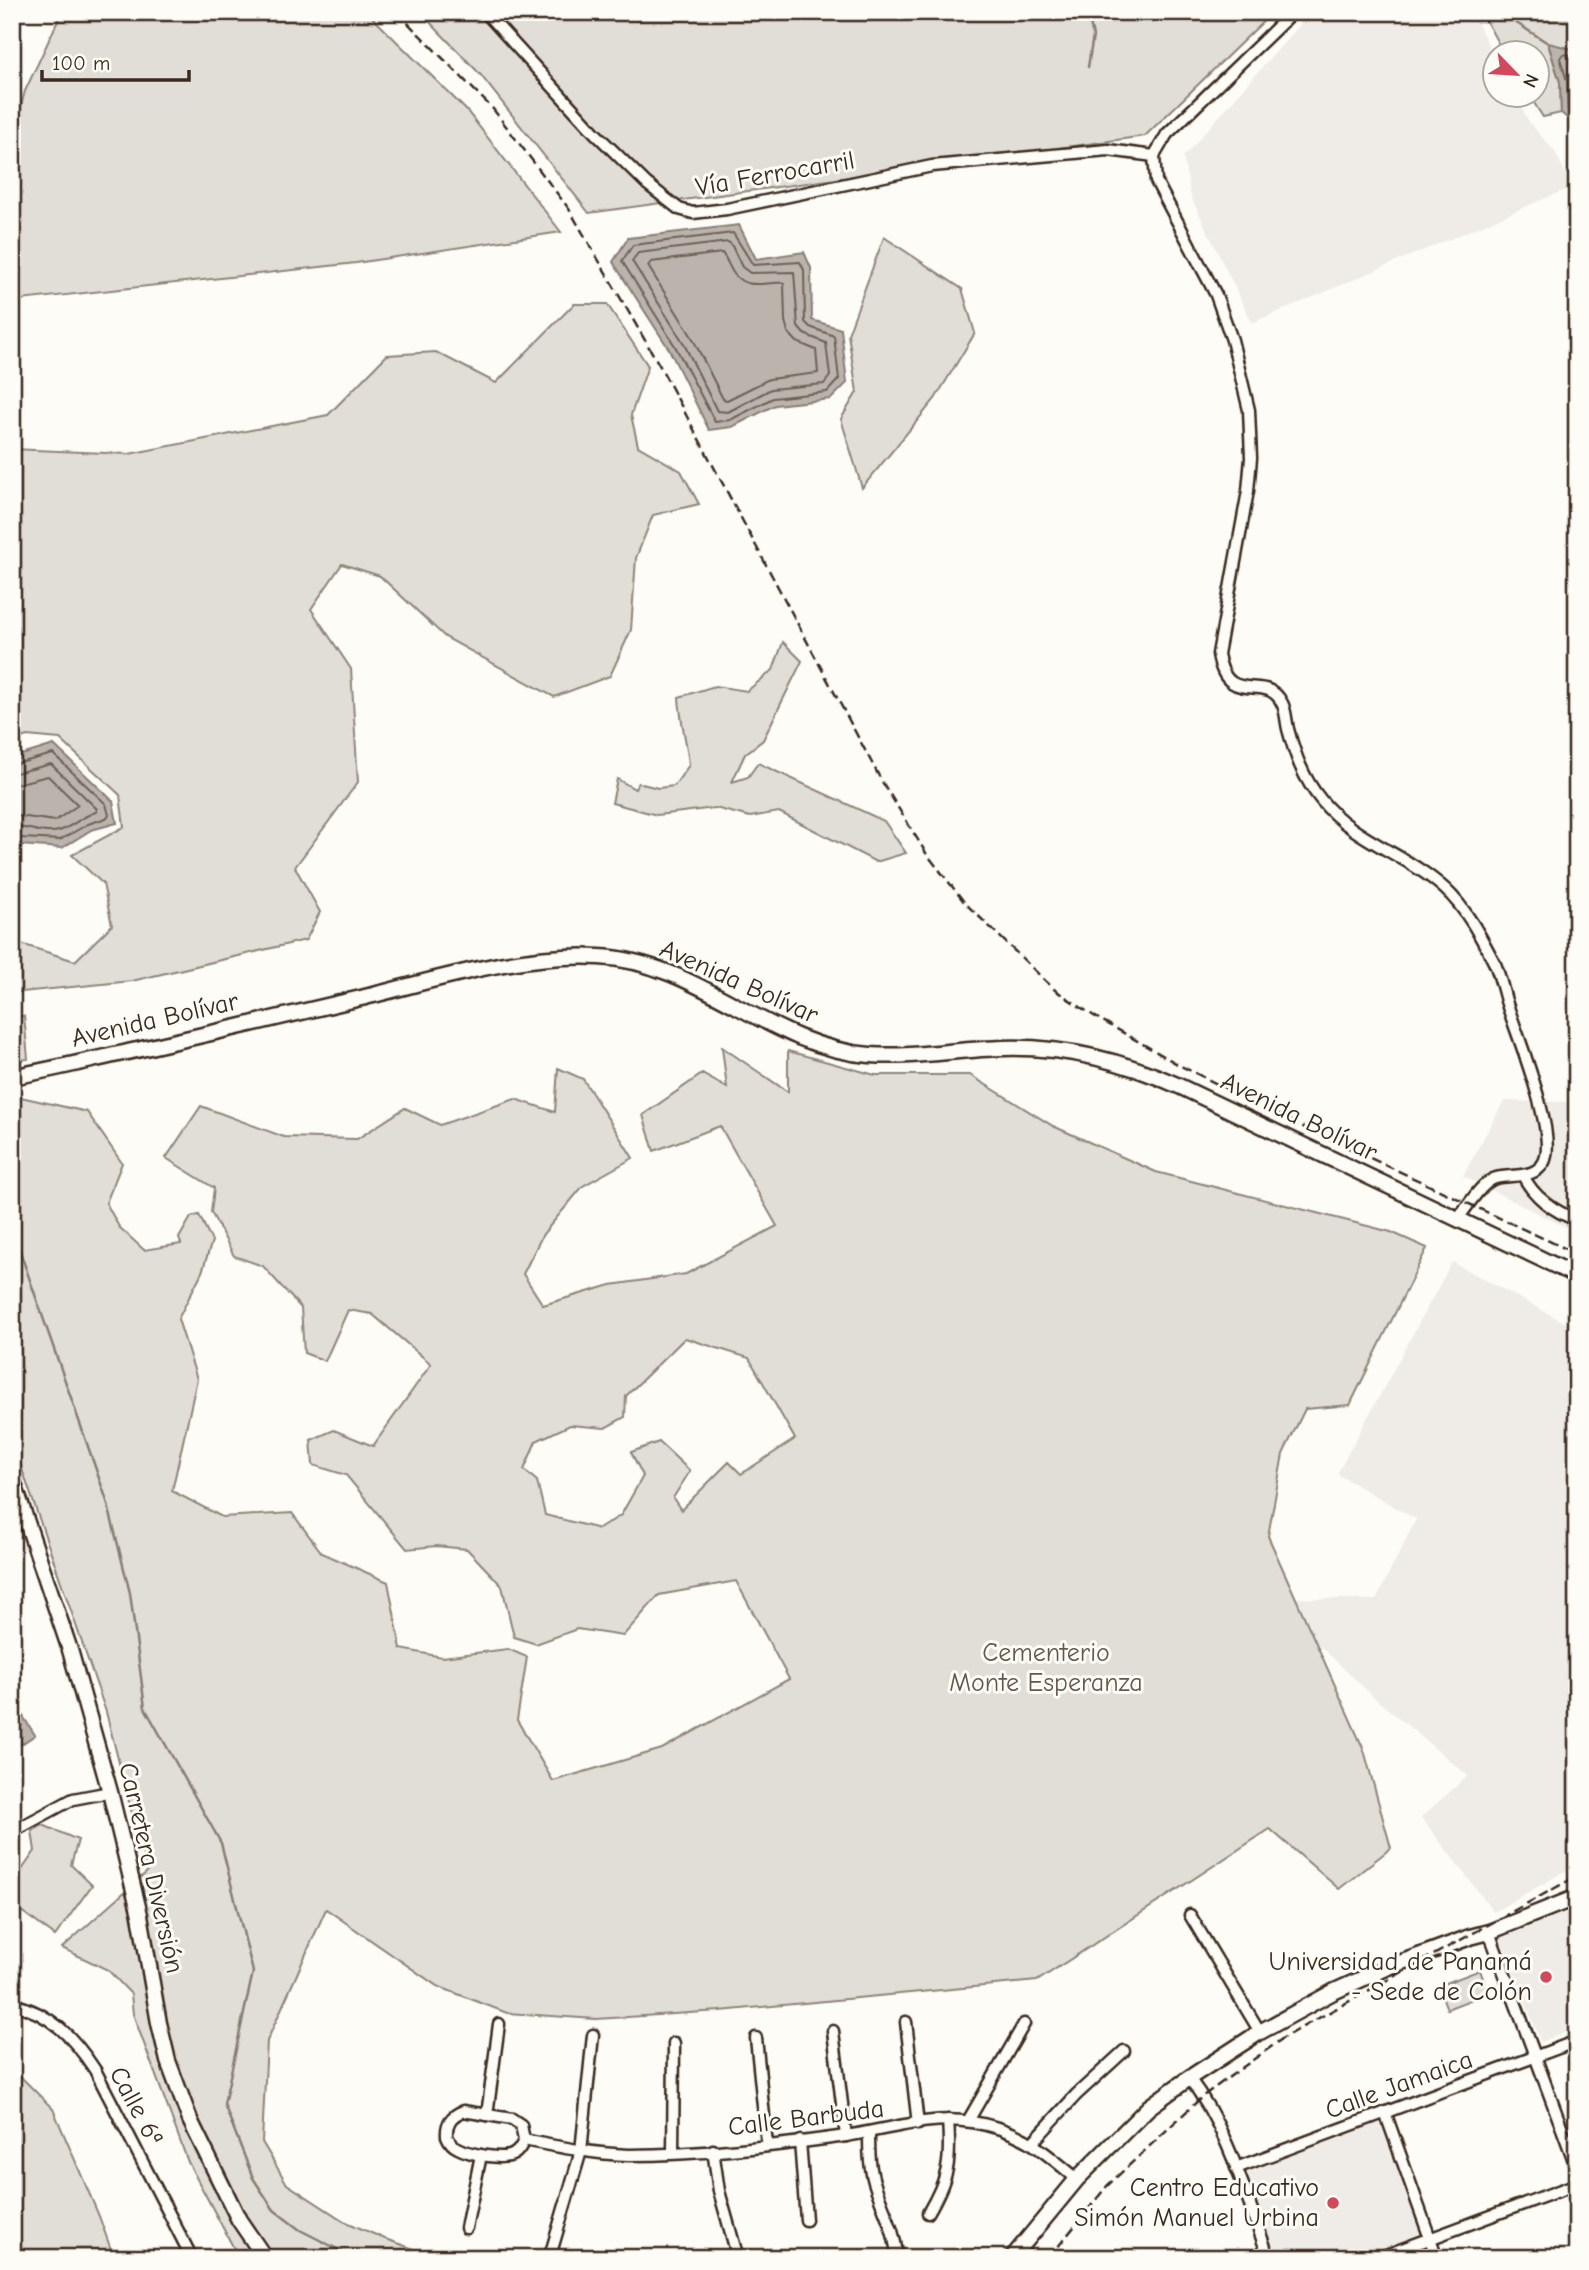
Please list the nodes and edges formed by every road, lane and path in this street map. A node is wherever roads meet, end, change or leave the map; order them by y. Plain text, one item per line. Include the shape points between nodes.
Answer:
1 (485, 12) edge
2 (1293, 12) edge
3 (1154, 156) junction
4 (12, 1077) edge
5 (1523, 1175) junction
6 (1457, 1219) junction
7 (1577, 1220) edge
8 (1577, 1276) edge
9 (12, 1478) edge
10 (110, 1792) junction
11 (12, 1832) edge
12 (1577, 1898) edge
13 (1190, 1915) dead end
14 (1489, 1932) junction
15 (12, 2004) edge
16 (906, 2022) dead end
17 (499, 2024) dead end
18 (1024, 2024) dead end
19 (832, 2031) dead end
20 (1261, 2032) junction
21 (593, 2035) dead end
22 (756, 2038) dead end
23 (1577, 2041) edge
24 (674, 2043) dead end
25 (1124, 2051) dead end
26 (1534, 2058) junction
27 (1189, 2078) junction
28 (1385, 2112) junction
29 (487, 2115) junction
30 (948, 2120) junction
31 (968, 2121) junction
32 (918, 2124) junction
33 (869, 2132) junction
34 (846, 2136) junction
35 (524, 2140) junction
36 (800, 2141) junction
37 (1033, 2142) junction
38 (768, 2144) junction
39 (713, 2150) junction
40 (581, 2151) junction
41 (673, 2153) junction
42 (481, 2155) junction
43 (1236, 2168) junction
44 (1577, 2169) edge
45 (1077, 2179) junction
46 (1577, 2184) edge
47 (928, 2213) dead end
48 (806, 2220) dead end
49 (466, 2228) dead end
50 (1430, 2238) junction
51 (550, 2256) dead end
52 (192, 2258) edge
53 (265, 2258) edge
54 (738, 2258) edge
55 (897, 2258) edge
56 (1012, 2258) edge
57 (1269, 2258) edge
58 (1378, 2258) edge
59 (1437, 2258) edge

1 - 3 street, Vía Ferrocarril via 595,133 648,184 679,209 692,213 932,166 1108,150
2 - 3 street via 1167,134
3 - 5 street via 1156,181 1216,295 1249,410 1248,491 1218,654 1221,672 1234,684 1275,694 1283,703 1296,759 1322,802 1361,835 1445,889 1487,950 1536,1091 1547,1138 1543,1165
4 - 6 main road, Avenida Bolívar via 515,961 600,957 656,967 756,1018 841,1050 912,1055 1029,1047 1116,1061 1180,1086
5 - 6 street via 1485,1183
5 - 7 street via 1547,1204
6 - 8 main road, Avenida Bolívar
9 - 10 main road, Carretera Diversión via 70,1650
10 - 11 street via 73,1798
10 - 53 main road, Carretera Diversión via 171,2071 239,2220
12 - 14 main road
13 - 20 street
14 - 20 main road via 1386,1968
14 - 26 street
15 - 52 street, Calle 6ª via 51,2020 80,2048
16 - 32 street
17 - 29 street
18 - 31 street
19 - 34 street
20 - 27 main road
21 - 40 street
22 - 38 street
23 - 26 street, Calle Jamaica
24 - 41 street
25 - 37 street
26 - 28 street, Calle Jamaica
26 - 44 street
27 - 43 street via 1217,2120
27 - 45 main road via 1149,2107
28 - 43 street, Calle Jamaica
28 - 50 street
29 - 35 street via 521,2125
29 - 42 street via 463,2111 446,2127 457,2148
30 - 31 street, Calle Barbuda
30 - 32 street, Calle Barbuda
30 - 47 street via 949,2166
31 - 37 street, Calle Barbuda
32 - 33 street, Calle Barbuda
33 - 34 street, Calle Barbuda
33 - 55 street via 870,2163
34 - 36 street, Calle Barbuda
35 - 40 street, Calle Barbuda
35 - 42 street via 515,2154
36 - 38 street, Calle Barbuda
36 - 48 street
37 - 45 street, Calle Barbuda
38 - 39 street, Calle Barbuda
39 - 41 street, Calle Barbuda
39 - 54 street
40 - 41 street, Calle Barbuda
40 - 51 street
42 - 49 street
43 - 57 street
45 - 56 main road
46 - 50 street
50 - 58 street
50 - 59 street

